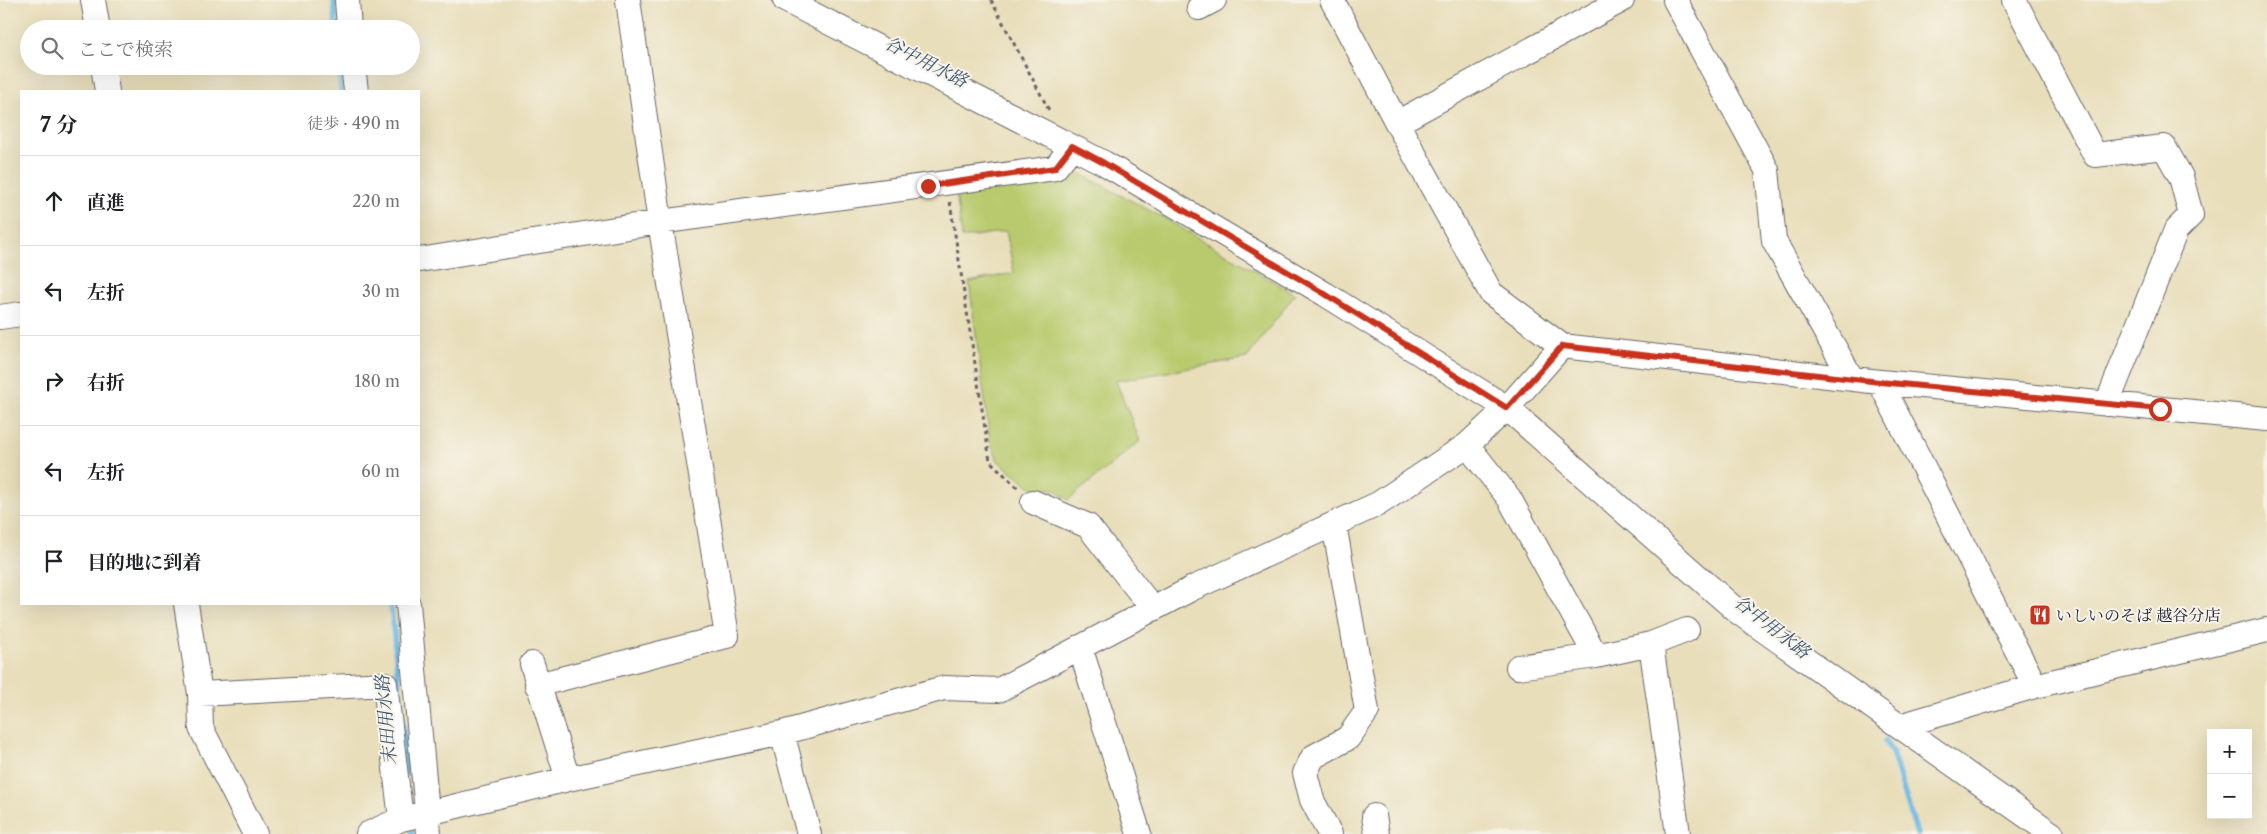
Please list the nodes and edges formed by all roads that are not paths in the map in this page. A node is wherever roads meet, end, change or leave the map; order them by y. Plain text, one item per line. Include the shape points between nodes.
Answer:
1 (93, 0) edge
2 (347, 0) edge
3 (628, 0) edge
4 (786, 0) edge
5 (1332, 0) edge
6 (1622, 0) edge
7 (1675, 0) edge
8 (2014, 0) edge
9 (96, 20) edge
10 (349, 20) edge
11 (104, 75) edge
12 (354, 75) edge
13 (107, 90) edge
14 (356, 90) edge
15 (1397, 123) junction
16 (1072, 146) junction
17 (660, 222) junction
18 (420, 260) edge
19 (20, 314) edge
20 (0, 317) edge
21 (1562, 346) junction
22 (1852, 379) junction
23 (1880, 382) junction
24 (2107, 404) junction
25 (1507, 408) junction
26 (2267, 419) edge
27 (1467, 445) junction
28 (1033, 502) road end
29 (1334, 524) junction
30 (186, 605) edge
31 (408, 605) edge
32 (1153, 609) junction
33 (1687, 630) dead end
34 (2267, 630) edge
35 (1651, 644) junction
36 (1080, 647) junction
37 (1596, 656) junction
38 (1518, 667) dead end
39 (2036, 686) junction
40 (200, 694) junction
41 (1900, 726) junction
42 (782, 733) junction
43 (568, 779) junction
44 (401, 819) junction
45 (429, 823) edge
46 (255, 834) edge
47 (368, 834) edge
48 (809, 834) edge
49 (1139, 834) edge
50 (1330, 834) edge
51 (1678, 834) edge
52 (2052, 834) edge

1 - 9 street
2 - 10 street
3 - 17 street
4 - 16 street
5 - 15 street
6 - 15 street
7 - 22 street via 1767,170 1774,241
8 - 24 street via 2094,156 2164,147 2181,177 2191,215 2176,230
11 - 13 street
12 - 14 street
15 - 21 street via 1491,293
16 - 17 street via 1055,168
16 - 25 street via 1325,294
17 - 18 street
17 - 43 street via 727,636 535,675
19 - 20 street
21 - 22 street
21 - 25 street
22 - 23 street
23 - 24 street
23 - 39 street
24 - 26 street
25 - 27 street
25 - 41 street via 1738,612
27 - 29 street via 1378,504
27 - 37 street via 1509,498
28 - 32 street via 1088,526
29 - 32 street
29 - 50 street via 1367,711 1348,738 1313,757 1305,773 1312,800
30 - 40 street
31 - 45 street
32 - 36 street
33 - 35 street
34 - 39 street
35 - 37 street
35 - 51 street
36 - 42 street via 999,690 944,688
36 - 49 street
37 - 38 street
39 - 41 street
40 - 44 street via 385,684
40 - 46 street via 201,728
41 - 52 street
42 - 43 street
42 - 48 street
43 - 45 street
44 - 45 street
44 - 47 street

